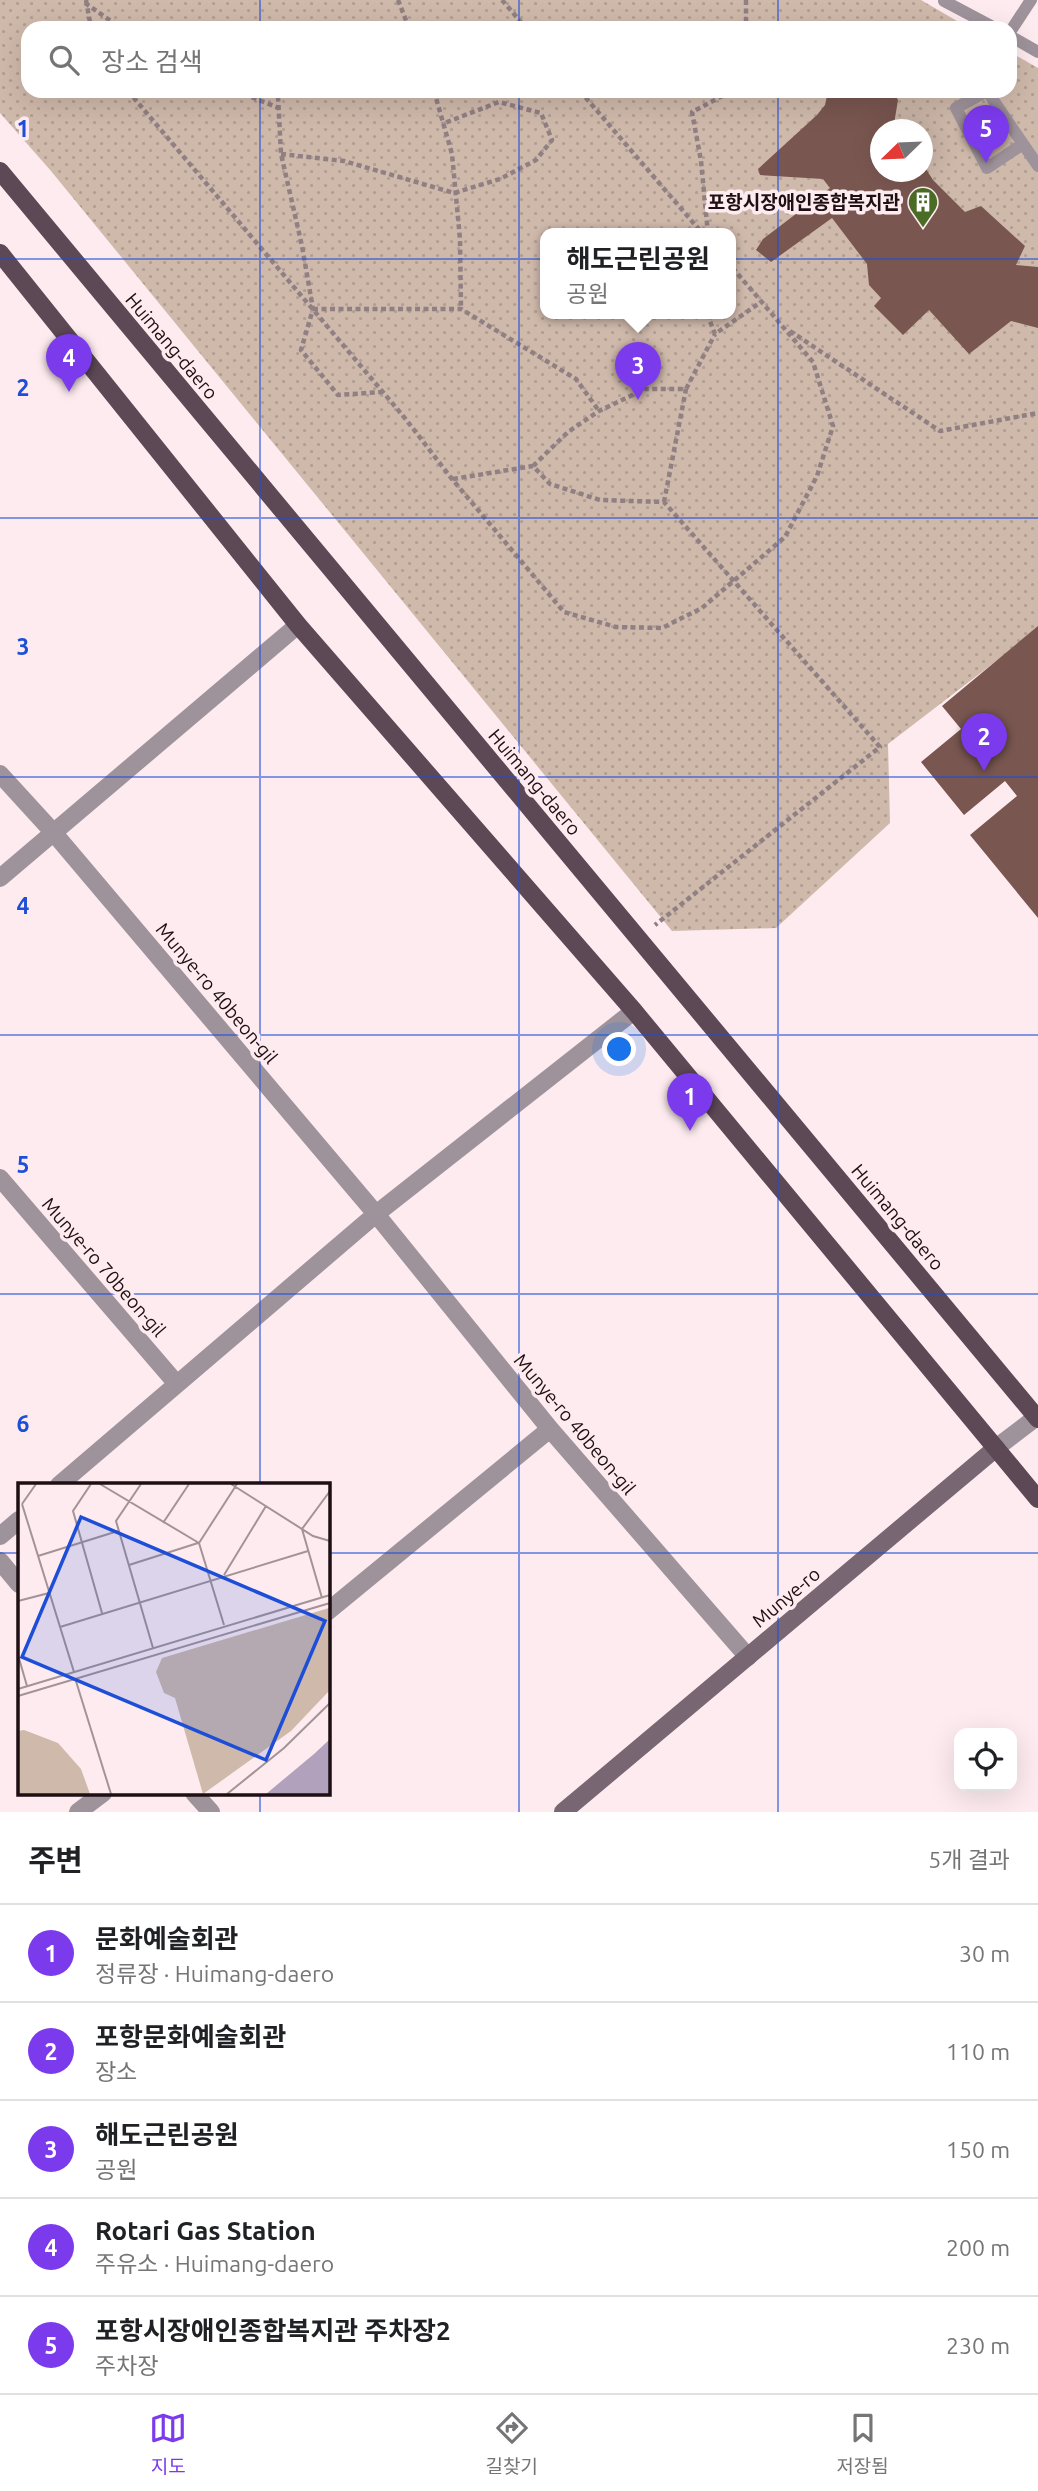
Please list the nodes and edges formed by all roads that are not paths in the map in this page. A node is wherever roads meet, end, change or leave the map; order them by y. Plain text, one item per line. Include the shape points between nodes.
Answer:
1 (1031, 0) edge
2 (944, 1) edge
3 (982, 21) edge
4 (1017, 23) edge
5 (1017, 38) edge
6 (1038, 52) edge
7 (974, 98) edge
8 (992, 98) edge
9 (1023, 145) junction
10 (1038, 166) edge
11 (0, 171) edge
12 (0, 253) edge
13 (298, 625) junction
14 (0, 774) edge
15 (53, 832) junction
16 (0, 878) edge
17 (634, 1011) junction
18 (0, 1178) edge
19 (376, 1214) junction
20 (176, 1383) junction
21 (1037, 1417) edge
22 (550, 1430) junction
23 (996, 1448) junction
24 (61, 1483) edge
25 (1038, 1499) edge
26 (18, 1521) edge
27 (0, 1536) edge
28 (0, 1561) edge
29 (18, 1583) edge
30 (329, 1610) edge
31 (748, 1657) junction
32 (102, 1794) edge
33 (195, 1794) edge
34 (78, 1812) edge
35 (211, 1812) edge
36 (563, 1812) edge

1 - 4 lane
2 - 3 lane
5 - 6 lane
7 - 9 lane via 956,108 987,168
8 - 9 lane
9 - 10 lane
11 - 21 main road, Huimang-daero
12 - 13 main road
13 - 15 street
13 - 17 main road
14 - 15 street, Munye-ro 40beon-gil
15 - 16 street
15 - 19 street, Munye-ro 40beon-gil
17 - 19 street
17 - 23 main road
18 - 20 street, Munye-ro 70beon-gil
19 - 20 street
19 - 22 street, Munye-ro 40beon-gil
20 - 24 street
21 - 23 street, Munye-ro
22 - 30 street
22 - 31 street, Munye-ro 40beon-gil
23 - 25 main road
23 - 31 main road, Munye-ro
26 - 27 street
28 - 29 street
31 - 36 main road, Munye-ro
32 - 34 street
33 - 35 street

